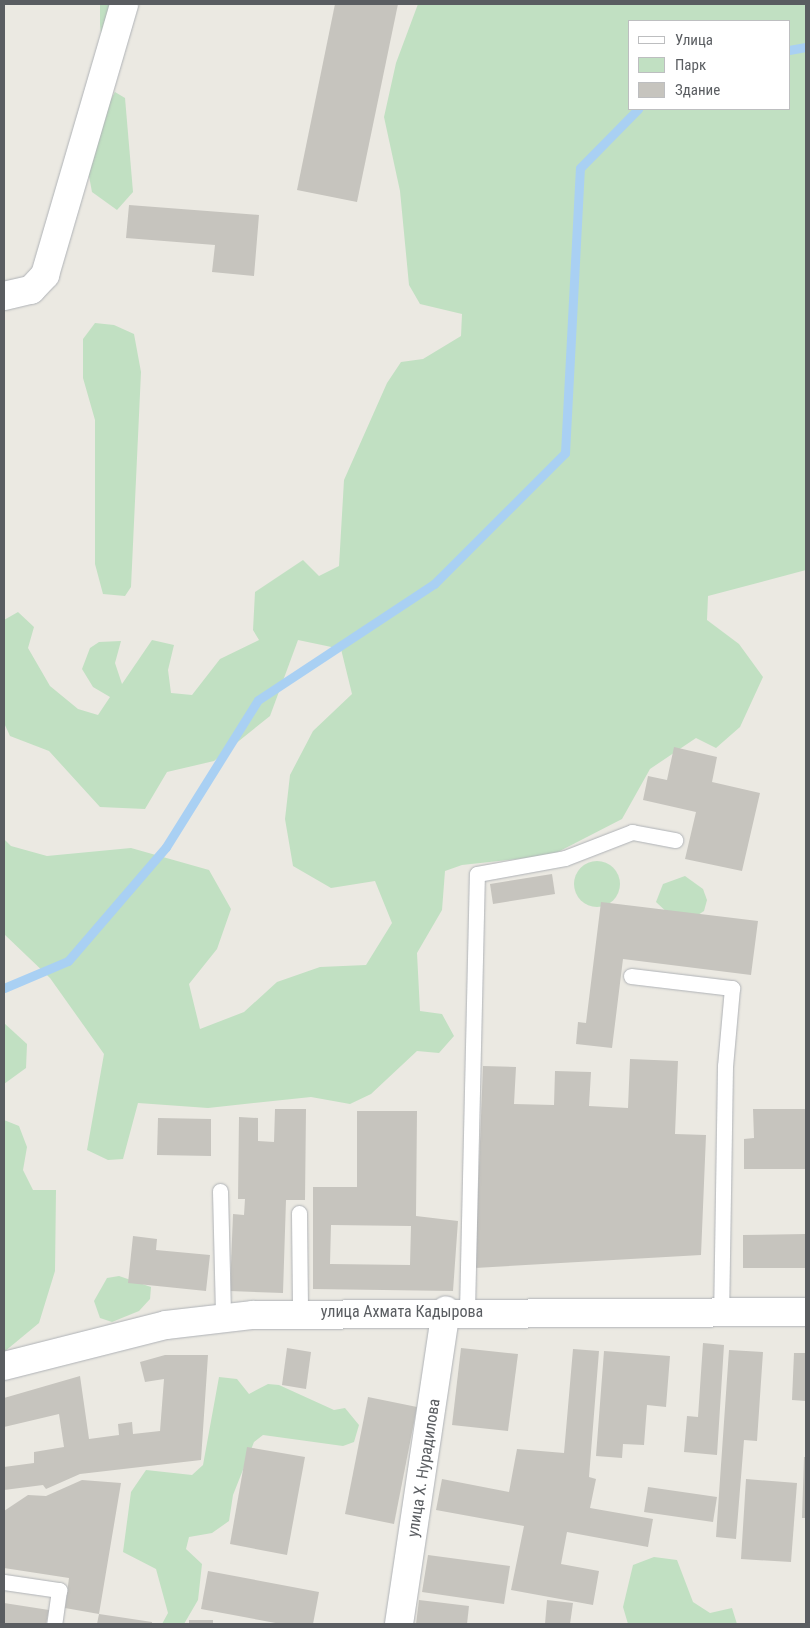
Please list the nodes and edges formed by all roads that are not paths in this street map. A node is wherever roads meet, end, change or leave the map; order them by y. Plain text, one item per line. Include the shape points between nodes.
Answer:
1 (124, 4) edge
2 (4, 296) edge
3 (675, 840) dead end
4 (631, 976) dead end
5 (220, 1191) dead end
6 (299, 1213) dead end
7 (457, 1311) junction
8 (720, 1311) junction
9 (806, 1312) edge
10 (300, 1313) junction
11 (223, 1317) junction
12 (4, 1366) edge
13 (4, 1582) edge
14 (54, 1624) edge
15 (399, 1624) edge

1 - 2 street via 45,275 32,290
3 - 7 lane via 632,832 565,858 477,874
4 - 8 lane via 732,988 725,1066
5 - 11 lane
6 - 10 lane
7 - 8 street, улица Ахмата Кадырова
7 - 10 street, улица Ахмата Кадырова
7 - 15 street, улица Х. Нурадилова
8 - 9 street, улица Ахмата Кадырова
10 - 11 street, улица Ахмата Кадырова
11 - 12 street, улица Ахмата Кадырова via 97,1340
13 - 14 lane via 59,1590

